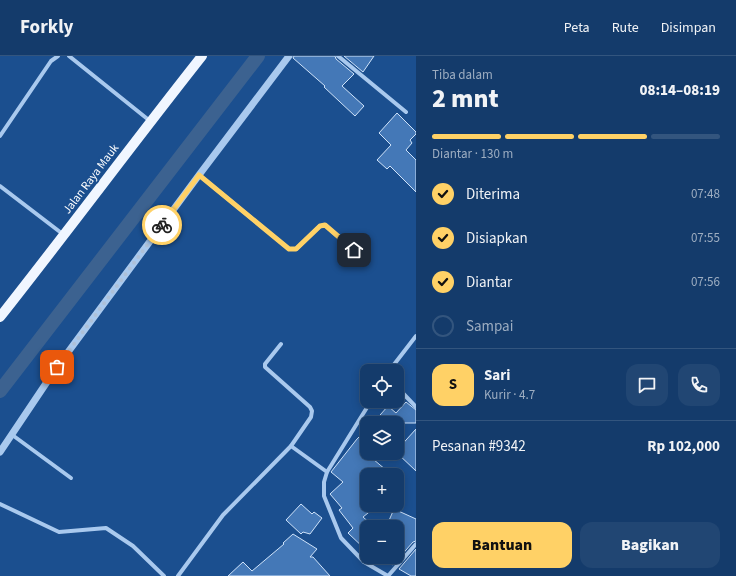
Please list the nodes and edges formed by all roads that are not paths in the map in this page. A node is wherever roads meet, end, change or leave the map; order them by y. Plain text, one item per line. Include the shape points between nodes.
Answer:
1 (58, 56) edge
2 (69, 56) edge
3 (202, 56) edge
4 (289, 56) edge
5 (338, 56) edge
6 (406, 112) dead end
7 (150, 122) junction
8 (0, 136) edge
9 (199, 175) junction
10 (0, 186) edge
11 (65, 235) junction
12 (354, 250) dead end
13 (0, 317) edge
14 (416, 336) edge
15 (281, 344) dead end
16 (395, 364) edge
17 (404, 394) edge
18 (416, 407) edge
19 (367, 408) edge
20 (11, 434) junction
21 (291, 446) junction
22 (0, 452) edge
23 (327, 472) junction
24 (71, 478) dead end
25 (0, 504) edge
26 (416, 544) edge
27 (164, 576) edge
28 (178, 576) edge
29 (388, 576) edge

1 - 8 street via 51,61
2 - 7 street
3 - 7 main road, Jalan Raya Mauk
4 - 9 street
5 - 6 street
7 - 11 main road, Jalan Raya Mauk
9 - 12 street via 289,249 296,249 320,226 325,225
9 - 20 street via 57,367
10 - 11 street
11 - 13 main road, Jalan Raya Mauk
14 - 16 street
15 - 21 street via 265,364 265,368 312,411 311,417
17 - 18 street
19 - 23 street
20 - 22 street
20 - 24 street
21 - 23 street
21 - 28 street via 223,515
23 - 29 street via 324,496 341,538 364,562
25 - 27 street via 59,532 106,528 133,546
26 - 29 street

